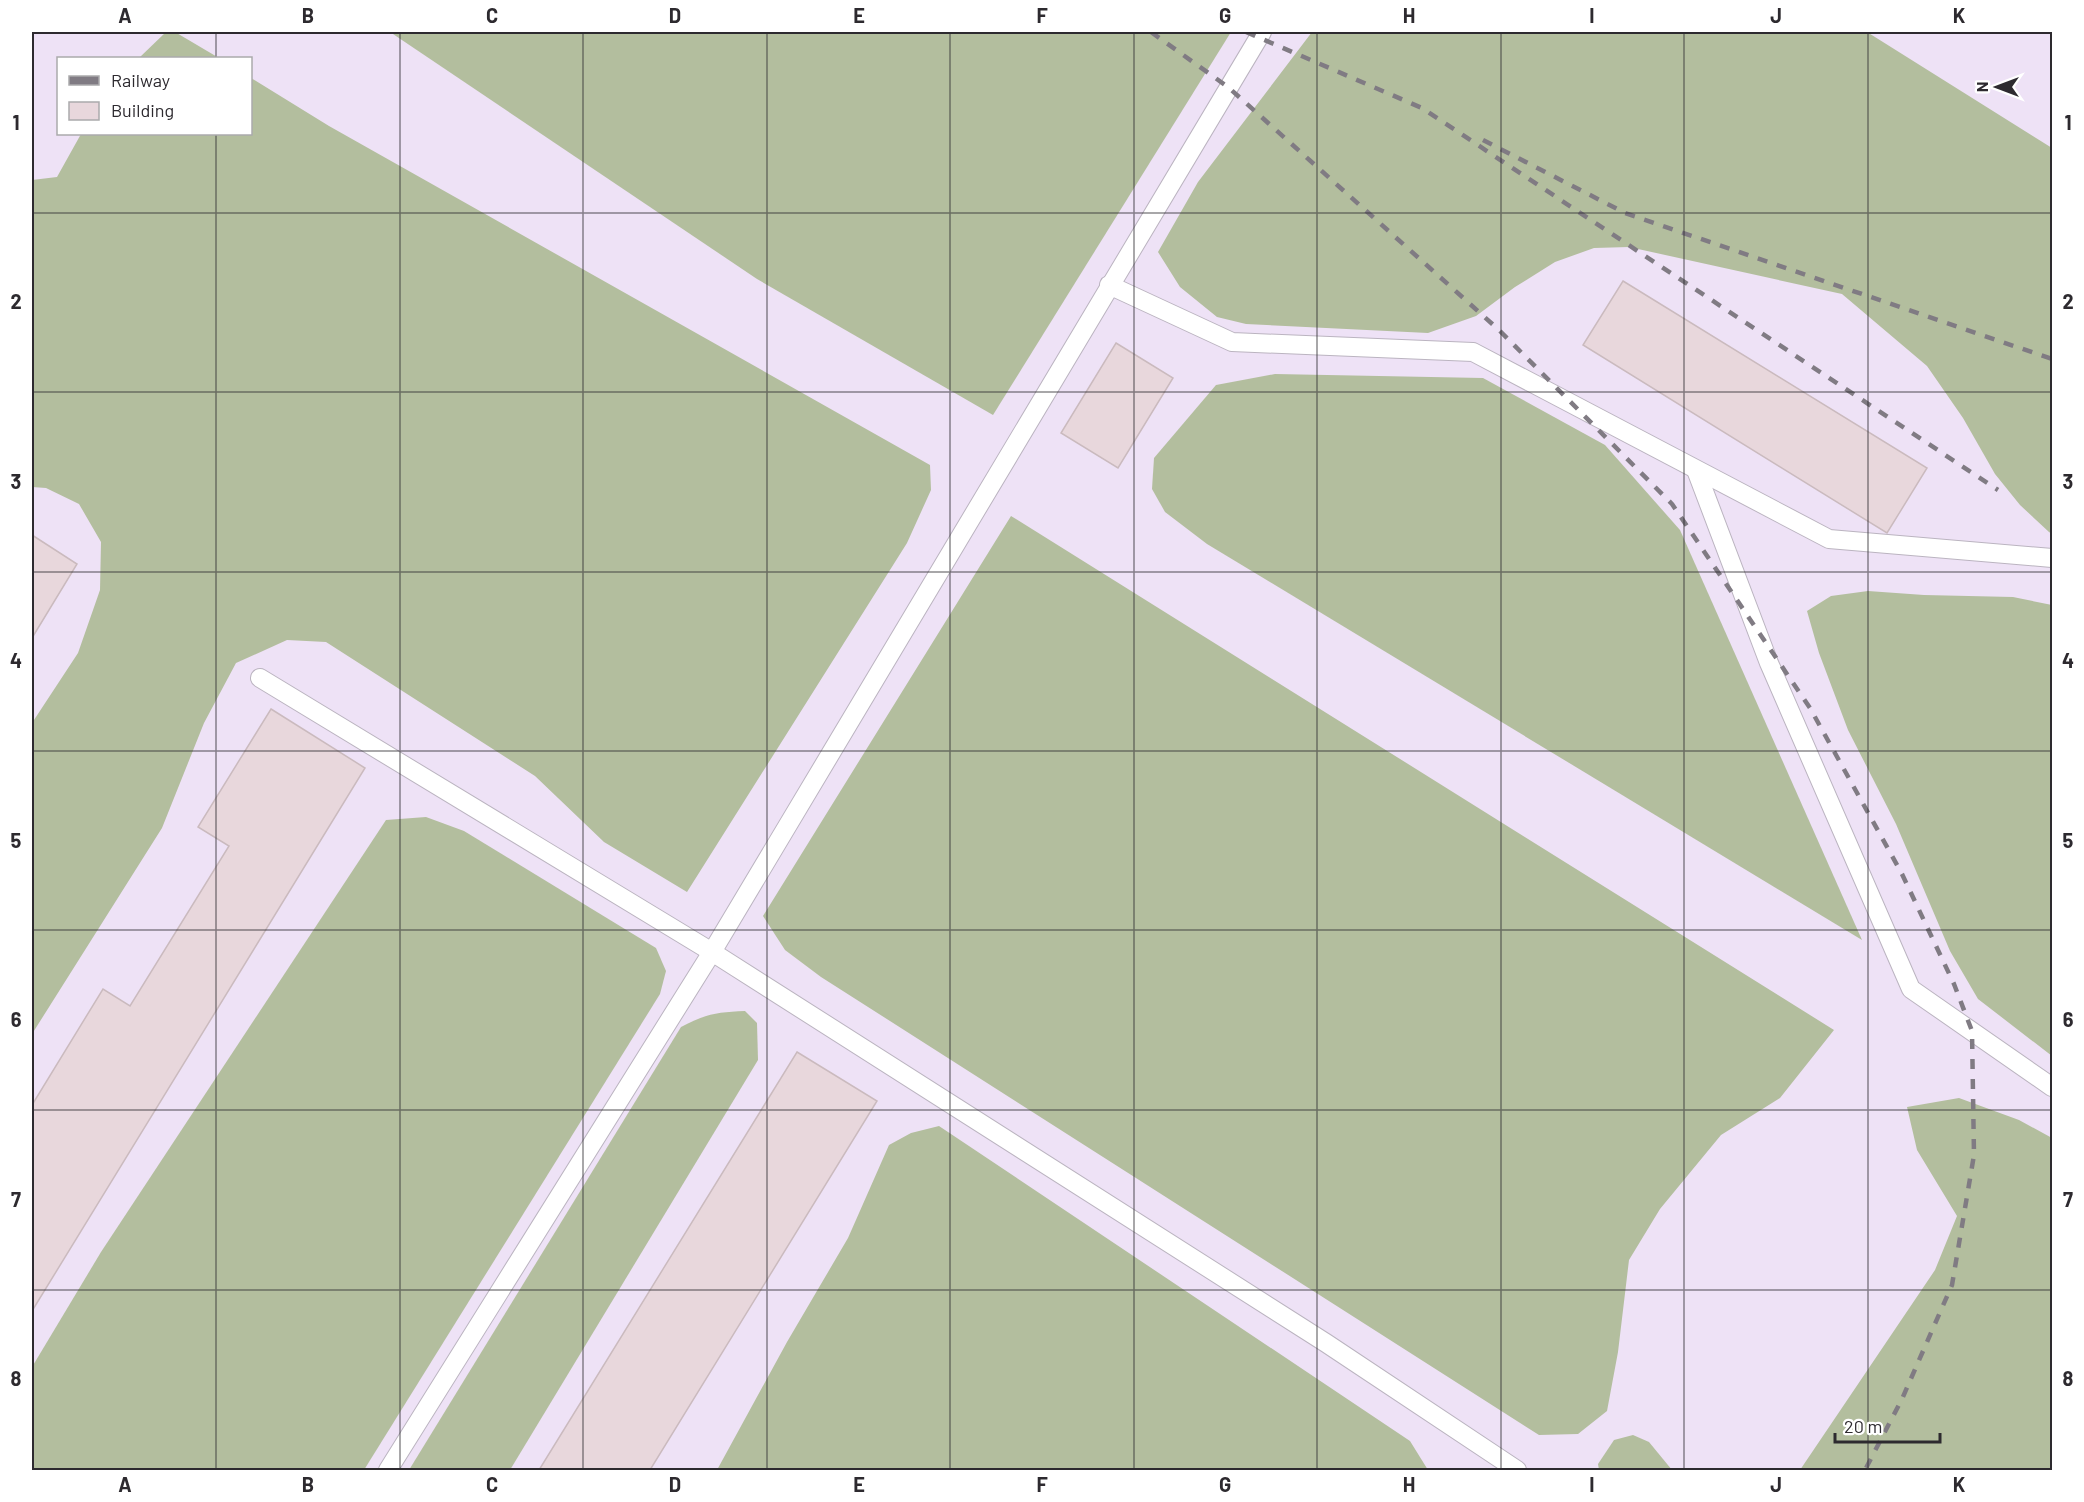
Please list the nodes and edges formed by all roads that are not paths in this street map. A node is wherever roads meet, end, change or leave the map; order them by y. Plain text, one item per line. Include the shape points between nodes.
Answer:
1 (1262, 32) edge
2 (1109, 285) junction
3 (1696, 470) junction
4 (2052, 558) edge
5 (260, 678) dead end
6 (712, 952) junction
7 (2052, 1088) edge
8 (1495, 1465) edge
9 (388, 1470) edge
10 (1517, 1470) edge

1 - 2 lane
2 - 3 lane via 1232,342 1473,352
2 - 6 lane
3 - 4 lane via 1829,539
3 - 7 lane via 1769,663 1911,989
5 - 6 lane
6 - 8 lane via 1326,1343
6 - 9 lane
8 - 10 lane

